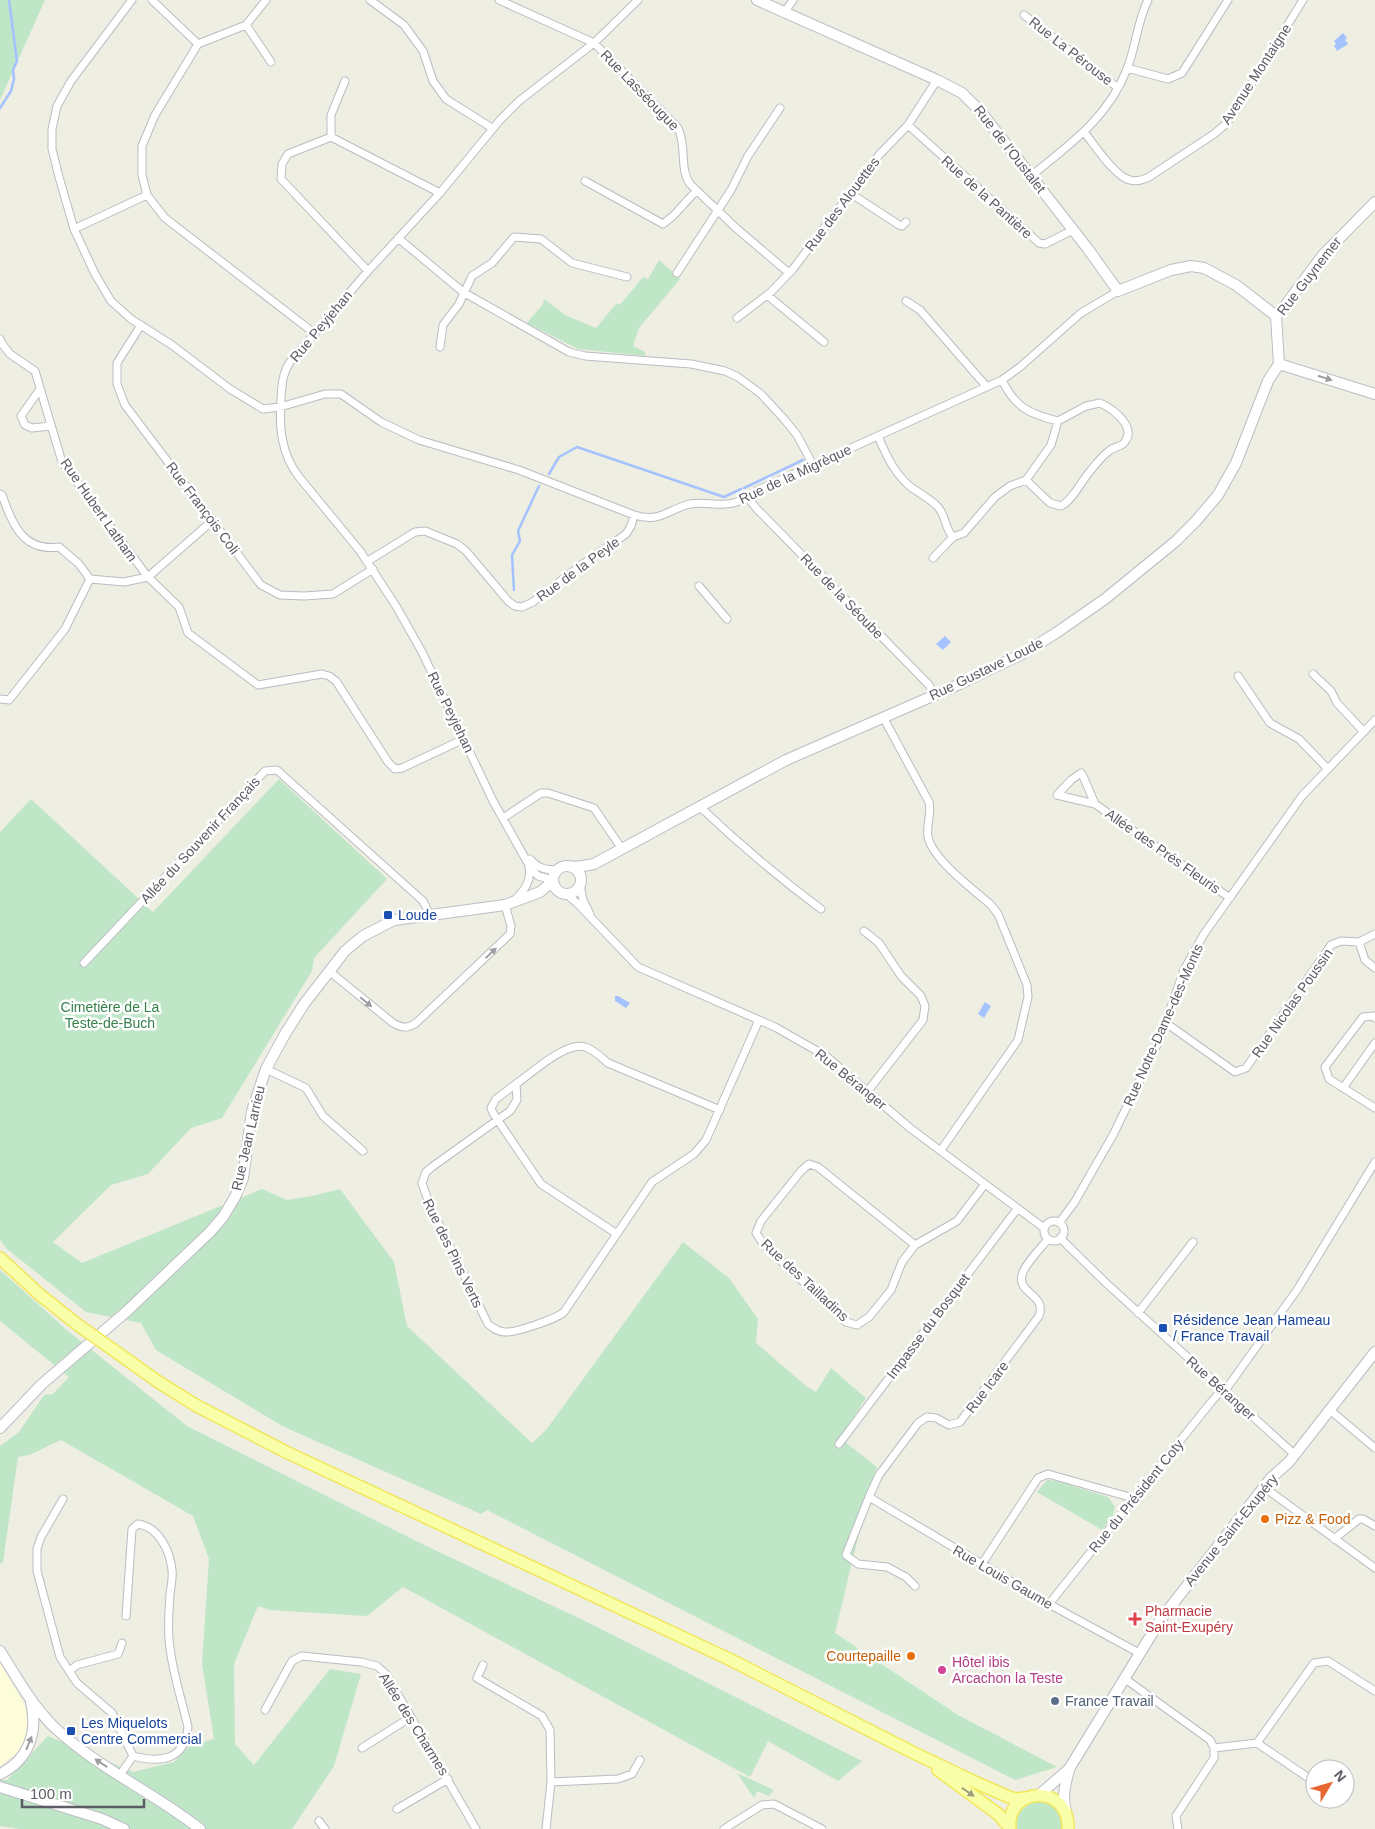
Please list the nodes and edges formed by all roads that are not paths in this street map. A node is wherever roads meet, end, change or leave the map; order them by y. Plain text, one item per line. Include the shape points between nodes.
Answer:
1 (132, 0) edge
2 (152, 0) edge
3 (266, 0) edge
4 (370, 0) edge
5 (499, 0) edge
6 (638, 0) edge
7 (757, 0) edge
8 (793, 0) edge
9 (1148, 0) edge
10 (1228, 0) edge
11 (1303, 0) edge
12 (784, 13) junction
13 (1024, 15) dead end
14 (246, 25) junction
15 (594, 43) junction
16 (198, 44) junction
17 (271, 62) dead end
18 (1127, 68) junction
19 (936, 80) junction
20 (346, 81) dead end
21 (1118, 88) junction
22 (780, 108) dead end
23 (908, 125) junction
24 (492, 128) junction
25 (1084, 132) junction
26 (331, 137) junction
27 (1031, 176) junction
28 (586, 180) dead end
29 (696, 190) junction
30 (440, 193) junction
31 (850, 193) junction
32 (147, 195) junction
33 (1375, 202) edge
34 (717, 211) junction
35 (906, 222) dead end
36 (74, 229) junction
37 (1074, 230) junction
38 (398, 238) junction
39 (368, 271) junction
40 (677, 273) dead end
41 (789, 273) junction
42 (627, 277) dead end
43 (463, 292) junction
44 (1118, 292) junction
45 (767, 296) junction
46 (906, 301) dead end
47 (1276, 316) junction
48 (737, 318) dead end
49 (141, 325) junction
50 (314, 333) junction
51 (0, 339) edge
52 (824, 342) dead end
53 (440, 347) dead end
54 (1279, 364) junction
55 (1002, 380) junction
56 (986, 386) junction
57 (40, 389) junction
58 (1375, 394) edge
59 (280, 407) junction
60 (1058, 420) junction
61 (51, 426) junction
62 (878, 436) junction
63 (813, 465) junction
64 (1026, 480) junction
65 (0, 494) edge
66 (748, 498) junction
67 (634, 515) junction
68 (212, 521) junction
69 (953, 537) junction
70 (933, 558) dead end
71 (368, 561) junction
72 (373, 569) junction
73 (148, 577) junction
74 (90, 578) junction
75 (699, 586) dead end
76 (727, 619) dead end
77 (1314, 674) dead end
78 (1238, 676) dead end
79 (935, 695) junction
80 (0, 699) edge
81 (883, 717) junction
82 (1375, 720) edge
83 (1364, 732) junction
84 (464, 739) junction
85 (1328, 769) junction
86 (1095, 804) junction
87 (700, 806) junction
88 (503, 818) junction
89 (622, 849) junction
90 (523, 851) junction
91 (594, 864) junction
92 (571, 867) junction
93 (558, 869) junction
94 (553, 881) junction
95 (580, 883) junction
96 (540, 892) junction
97 (566, 894) junction
98 (1230, 898) junction
99 (509, 903) junction
100 (821, 908) dead end
101 (430, 915) junction
102 (595, 923) junction
103 (864, 931) dead end
104 (1375, 934) edge
105 (1359, 942) junction
106 (84, 964) dead end
107 (1375, 968) edge
108 (328, 971) junction
109 (1375, 1018) edge
110 (759, 1020) junction
111 (1166, 1022) junction
112 (1375, 1043) edge
113 (266, 1069) junction
114 (516, 1084) junction
115 (1343, 1088) junction
116 (867, 1092) junction
117 (1375, 1108) edge
118 (720, 1110) junction
119 (498, 1120) junction
120 (941, 1150) junction
121 (364, 1151) dead end
122 (1375, 1162) edge
123 (985, 1184) junction
124 (1017, 1209) junction
125 (1059, 1222) junction
126 (1044, 1228) junction
127 (617, 1234) junction
128 (1060, 1238) junction
129 (1048, 1239) junction
130 (1193, 1242) dead end
131 (915, 1245) junction
132 (0, 1258) edge
133 (1138, 1313) junction
134 (1375, 1352) edge
135 (1223, 1390) junction
136 (1330, 1410) junction
137 (9, 1421) junction
138 (0, 1428) edge
139 (0, 1438) edge
140 (839, 1444) dead end
141 (1375, 1448) edge
142 (1294, 1454) junction
143 (1265, 1488) junction
144 (869, 1497) junction
145 (1133, 1498) junction
146 (63, 1499) dead end
147 (1375, 1526) edge
148 (1334, 1539) junction
149 (982, 1564) junction
150 (1375, 1568) edge
151 (915, 1586) dead end
152 (1049, 1604) junction
153 (126, 1616) dead end
154 (122, 1644) dead end
155 (0, 1651) edge
156 (1139, 1653) junction
157 (483, 1665) dead end
158 (69, 1671) junction
159 (1124, 1678) junction
160 (1375, 1691) edge
161 (31, 1700) junction
162 (265, 1710) dead end
163 (411, 1717) junction
164 (1257, 1743) junction
165 (362, 1748) dead end
166 (1214, 1748) junction
167 (914, 1753) junction
168 (133, 1756) junction
169 (640, 1760) dead end
170 (1069, 1769) junction
171 (0, 1774) edge
172 (120, 1776) junction
173 (1305, 1777) edge
174 (448, 1779) junction
175 (551, 1782) junction
176 (0, 1787) edge
177 (1039, 1795) junction
178 (1025, 1798) junction
179 (396, 1809) dead end
180 (319, 1821) dead end
181 (1068, 1823) edge
182 (1010, 1828) edge
183 (124, 1829) edge
184 (200, 1829) edge
185 (325, 1829) edge
186 (476, 1829) edge
187 (546, 1829) edge
188 (724, 1829) edge
189 (822, 1829) edge
190 (1178, 1829) edge

1 - 36 street, Rue de la Migrèque via 71,81 57,106 52,149
2 - 16 street
3 - 14 street
4 - 24 street via 404,25 423,51 433,81 446,99
5 - 15 street
6 - 15 street, Rue Peyjehan
7 - 12 street, Rue de l'Oustalet
8 - 12 street
9 - 18 street via 1140,14
10 - 18 street via 1182,73 1168,79
11 - 25 street, Avenue Montaigne via 1227,123 1149,177 1131,181 1120,175
12 - 19 street, Rue de l'Oustalet
13 - 21 street, Rue La Pérouse
14 - 16 street
14 - 17 street
15 - 24 street, Rue Peyjehan via 519,101
15 - 29 street, Rue Lasséougue via 678,128 684,141 686,175
16 - 32 street via 155,115 142,146 142,175
18 - 21 street
19 - 23 street, Rue des Alouettes
19 - 27 street, Rue de l'Oustalet via 970,99
20 - 26 street via 331,115
21 - 25 street via 1107,108
22 - 34 street
23 - 31 street, Rue des Alouettes via 879,155
23 - 37 street, Rue de la Pantière via 1040,243 1046,244
24 - 30 street, Rue Peyjehan
25 - 27 street
26 - 30 street
26 - 39 street via 288,154 282,164 281,179
27 - 37 street, Rue de l'Oustalet
28 - 29 street via 663,224
29 - 34 street, Rue Lasséougue
30 - 38 street, Rue Peyjehan
31 - 35 street via 900,225
31 - 41 street, Rue des Alouettes
32 - 36 street
32 - 50 street via 165,218
33 - 47 street, Rue Guynemer via 1323,254
34 - 40 street
34 - 41 street, Rue Lasséougue
36 - 49 street, Rue de la Migrèque via 105,293 116,307
37 - 44 street, Rue de l'Oustalet
38 - 39 street, Rue Peyjehan
38 - 43 street
39 - 50 street, Rue Peyjehan
41 - 45 street, Rue des Alouettes
42 - 43 street via 572,263 541,240 517,236 492,263 472,276
43 - 53 street via 459,304 442,325
43 - 63 street via 562,349 585,356 691,364 738,377 761,394 784,419
44 - 47 street, Rue de la Migrèque via 1171,270 1191,266 1204,268 1236,285
44 - 55 street, Rue de la Migrèque via 1081,313
45 - 48 street, Rue des Alouettes
45 - 52 street
46 - 56 street via 920,310
47 - 54 street, Rue Guynemer
49 - 59 street, Rue de la Migrèque via 258,407
49 - 68 street, Rue François Coli via 117,363 117,384 122,398
50 - 59 street, Rue Peyjehan via 285,369
51 - 57 street, Rue Hubert Latham via 10,354 35,371
54 -> 58 street
54 - 79 street, Rue Gustave Loude via 1268,381 1230,475 1209,507 1176,541 1105,599 1050,638
55 - 56 street, Rue de la Migrèque
55 - 60 street via 1010,395 1031,413
56 - 62 street, Rue de la Migrèque
57 - 61 street, Rue Hubert Latham
57 - 61 street via 21,416 25,425 32,428
59 - 67 street, Rue de la Migrèque via 325,394 341,394 381,422 419,440 518,470
59 - 71 street, Rue Peyjehan via 282,440 291,464
60 - 64 street via 1051,445
60 - 64 street via 1095,403 1122,418 1128,434 1122,444 1111,449 1089,472 1062,506 1050,502
61 - 73 street, Rue Hubert Latham via 62,462
62 - 63 street, Rue de la Migrèque
62 - 69 street via 892,465 912,488 938,507 945,518 948,533
63 - 66 street, Rue de la Migrèque via 760,488
64 - 69 street via 995,497 964,533
65 - 74 street via 11,522 28,542 45,549 58,547
66 - 67 street, Rue de la Migrèque via 732,504 690,504 656,518
66 - 79 street, Rue de la Séoube
67 - 71 street, Rue de la Peyle via 631,526 621,539 522,607 505,598 462,548 425,531 415,532
68 - 72 street, Rue François Coli via 261,585 280,595 333,594
68 - 73 street
69 - 70 street
71 - 72 street, Rue Peyjehan
72 - 84 street, Rue Peyjehan via 409,627
73 - 74 street via 124,582
73 - 84 street, Rue Hubert Latham via 179,607 188,633 258,685 322,674 336,681 395,769
74 - 80 street via 65,629 9,700
75 - 76 street
77 - 83 street
78 - 85 street via 1270,723 1299,739
79 - 81 street, Rue Gustave Loude
81 - 87 street, Rue Gustave Loude via 786,760
81 - 120 street via 929,802 928,836 934,852 998,914 1027,985 1028,997 1018,1040
82 - 83 street, Rue Notre-Dame-des-Monts
83 - 85 street, Rue Notre-Dame-des-Monts
84 - 88 street, Rue Peyjehan
85 - 98 street, Rue Notre-Dame-des-Monts via 1302,796
86 - 86 street, Allée des Prés Fleuris via 1081,774 1057,795 1063,798
86 - 98 street, Allée des Prés Fleuris
87 - 89 street, Rue Gustave Loude
87 - 100 street via 742,846
88 - 89 street via 541,793 548,793 594,808
88 - 90 street, Rue Peyjehan
89 - 91 street, Rue Gustave Loude
90 - 93 street, Rue Peyjehan via 538,867
90 - 94 street, Rue Peyjehan via 534,873
90 - 99 street, Rue Peyjehan via 530,877 524,890
91 - 92 street, Rue Gustave Loude
91 - 95 street, Rue Gustave Loude
92 - 93 street
92 - 95 street via 578,872
93 - 94 street
94 - 96 street, Rue Jean Larrieu
94 - 97 street via 556,890
95 - 97 street via 574,892
95 - 102 street, Rue Béranger via 583,900
96 - 97 street, Rue Jean Larrieu
96 - 99 street, Rue Jean Larrieu
97 - 102 street, Rue Béranger
98 - 111 street, Rue Notre-Dame-des-Monts via 1188,963
99 - 101 street, Rue Jean Larrieu
108 -> 99 street via 393,1023 407,1028 510,934
101 - 106 street, Allée du Souvenir Français via 423,901 277,770 265,771
101 - 108 street, Rue Jean Larrieu via 398,919 377,928 349,947
102 - 110 street, Rue Béranger via 638,967
103 - 116 street via 879,943 900,976 921,996 925,1006 922,1020
104 - 105 street, Rue Nicolas Poussin
105 - 107 street via 1365,960
105 - 111 street, Rue Nicolas Poussin via 1341,941 1331,945 1246,1068 1234,1072
108 - 113 street, Rue Jean Larrieu
109 - 115 street via 1363,1017 1324,1067 1329,1079
110 - 116 street, Rue Béranger via 812,1046
110 - 118 street, Rue des Pins Verts
111 - 125 street, Rue Notre-Dame-des-Monts via 1113,1135 1074,1203
112 - 115 street
113 - 121 street via 306,1088 323,1116
113 - 137 street, Rue Jean Larrieu via 252,1111 242,1178 223,1217 126,1312 42,1384
114 - 118 street via 568,1048 586,1047 608,1062
114 - 119 street, Rue des Pins Verts via 514,1107
114 - 119 street via 492,1103 491,1108
115 - 117 street
116 - 120 street, Rue Béranger
118 - 127 street, Rue des Pins Verts via 701,1147 652,1182
119 - 127 street via 541,1184
119 - 127 street, Rue des Pins Verts via 432,1167 422,1183 430,1206 488,1324 496,1330 510,1332 560,1316
120 - 123 street, Rue Béranger
122 - 135 street, Rue du Président Coty via 1297,1290
123 - 124 street, Rue Béranger
123 - 131 street, Rue des Tailladins via 957,1221
124 - 126 street, Rue Béranger
124 - 140 street, Impasse du Bosquet
125 - 126 street via 1050,1222
125 - 128 street via 1064,1230
126 - 129 street
128 - 129 street via 1055,1241
128 - 133 street, Rue Béranger
129 - 144 street, Rue Icare via 1021,1278 1024,1288 1040,1304 1039,1316 960,1422 949,1425 927,1417 918,1423 886,1464
130 - 133 street
131 - 131 street, Rue des Tailladins via 902,1262 891,1290 869,1317 857,1325 846,1322 764,1245 756,1233 761,1221 809,1164 818,1167
132 - 167 main road, bridge via 78,1325 160,1384 198,1406 277,1447 731,1660
133 - 135 street, Rue Béranger
134 - 136 street, Avenue Saint-Exupéry
135 - 142 street, Rue Béranger
135 - 145 street, Rue du Président Coty
136 - 141 street
136 - 142 street, Avenue Saint-Exupéry
137 - 138 street, Rue Jean Larrieu
137 - 139 street
142 - 143 street, Avenue Saint-Exupéry
143 - 148 street
143 - 156 street, Avenue Saint-Exupéry via 1171,1605
144 - 149 street, Rue Louis Gaume
144 - 151 street, Rue Icare via 846,1554 858,1564 886,1567 906,1577
145 - 149 street via 1048,1474 1038,1478
145 - 152 street, Rue du Président Coty
146 - 158 street via 41,1537 37,1549 37,1570 60,1657
147 - 148 street via 1359,1519
148 - 150 street
149 - 152 street, Rue Louis Gaume
152 - 156 street, Rue Louis Gaume
153 - 168 street via 132,1528 138,1524 147,1526 159,1538 170,1561 170,1649 188,1727 183,1743 173,1755 161,1760
154 - 158 street via 118,1654 77,1664
155 - 161 street
156 - 159 street, Avenue Saint-Exupéry
157 - 175 street via 477,1678 542,1716 550,1730
158 - 168 street via 112,1714
159 - 166 street via 1210,1740
159 - 170 street, Avenue Saint-Exupéry
160 - 164 street via 1328,1661 1314,1664
171 -> 161 street via 23,1757 29,1746 34,1724
172 -> 161 street via 68,1739
162 - 163 street, Allée des Charmes via 292,1661 302,1656 377,1666 386,1674
163 - 165 street
163 - 174 street, Allée des Charmes
164 - 166 street
164 - 173 street
166 - 190 street via 1214,1758 1176,1816
167 - 178 main road via 1009,1797
167 -> 182 main road via 984,1803
168 - 172 street
169 - 175 street via 632,1774 618,1779
170 - 177 street, Avenue Saint-Exupéry
170 - 181 street, Avenue Saint-Exupéry via 1063,1800
172 - 184 street
174 - 179 street
174 - 186 street, Allée des Charmes
175 - 187 street
176 - 183 street
177 - 178 main road
177 - 181 main road via 1055,1800
178 - 182 main road via 1013,1810
180 - 185 street
188 - 189 street via 762,1805 774,1804

